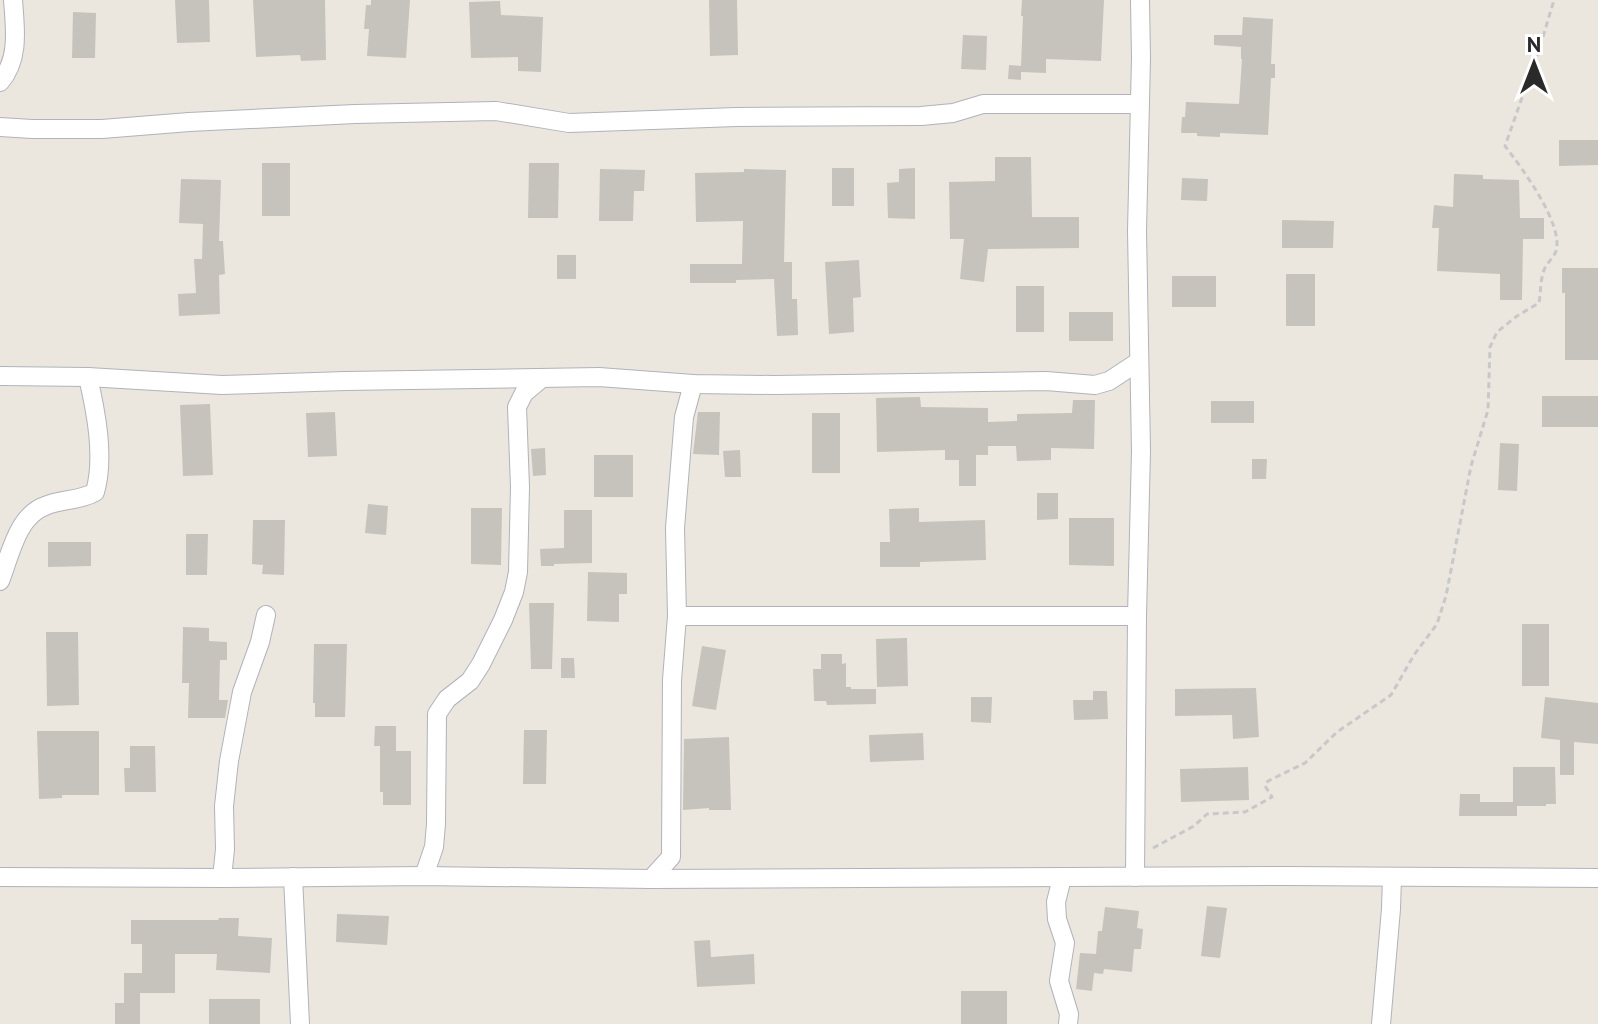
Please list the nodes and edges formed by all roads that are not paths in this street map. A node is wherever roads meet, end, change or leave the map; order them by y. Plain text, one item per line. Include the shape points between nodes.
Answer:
1 (13, 0) edge
2 (1140, 0) edge
3 (0, 82) edge
4 (1140, 104) junction
5 (0, 127) edge
6 (1138, 362) junction
7 (0, 376) edge
8 (88, 377) junction
9 (542, 378) junction
10 (693, 384) junction
11 (0, 581) edge
12 (266, 615) dead end
13 (677, 616) junction
14 (1137, 616) junction
15 (424, 876) junction
16 (0, 877) edge
17 (293, 877) junction
18 (1135, 877) junction
19 (1392, 877) junction
20 (222, 878) junction
21 (1062, 878) junction
22 (1598, 878) edge
23 (651, 879) junction
24 (300, 1024) edge
25 (1068, 1024) edge
26 (1381, 1024) edge

1 - 3 street via 16,44
2 - 4 street
4 - 5 street via 983,104 921,116 569,123 496,111 102,129
4 - 6 street
6 - 10 street via 1095,385
6 - 14 street
7 - 8 street
8 - 9 street via 222,385
8 - 11 street via 99,434 95,492 30,514
9 - 10 street
9 - 15 street via 517,407 520,487 514,592 481,664 437,714 436,824
10 - 13 street via 684,417 675,528
12 - 20 street via 242,692 229,761
13 - 14 street
13 - 23 street via 671,857
14 - 18 street
15 - 17 street
15 - 23 street
16 - 20 street
17 - 20 street
17 - 24 street
18 - 19 street
18 - 21 street
19 - 22 street
19 - 26 street
21 - 23 street
21 - 25 street via 1056,902 1065,943 1059,981

